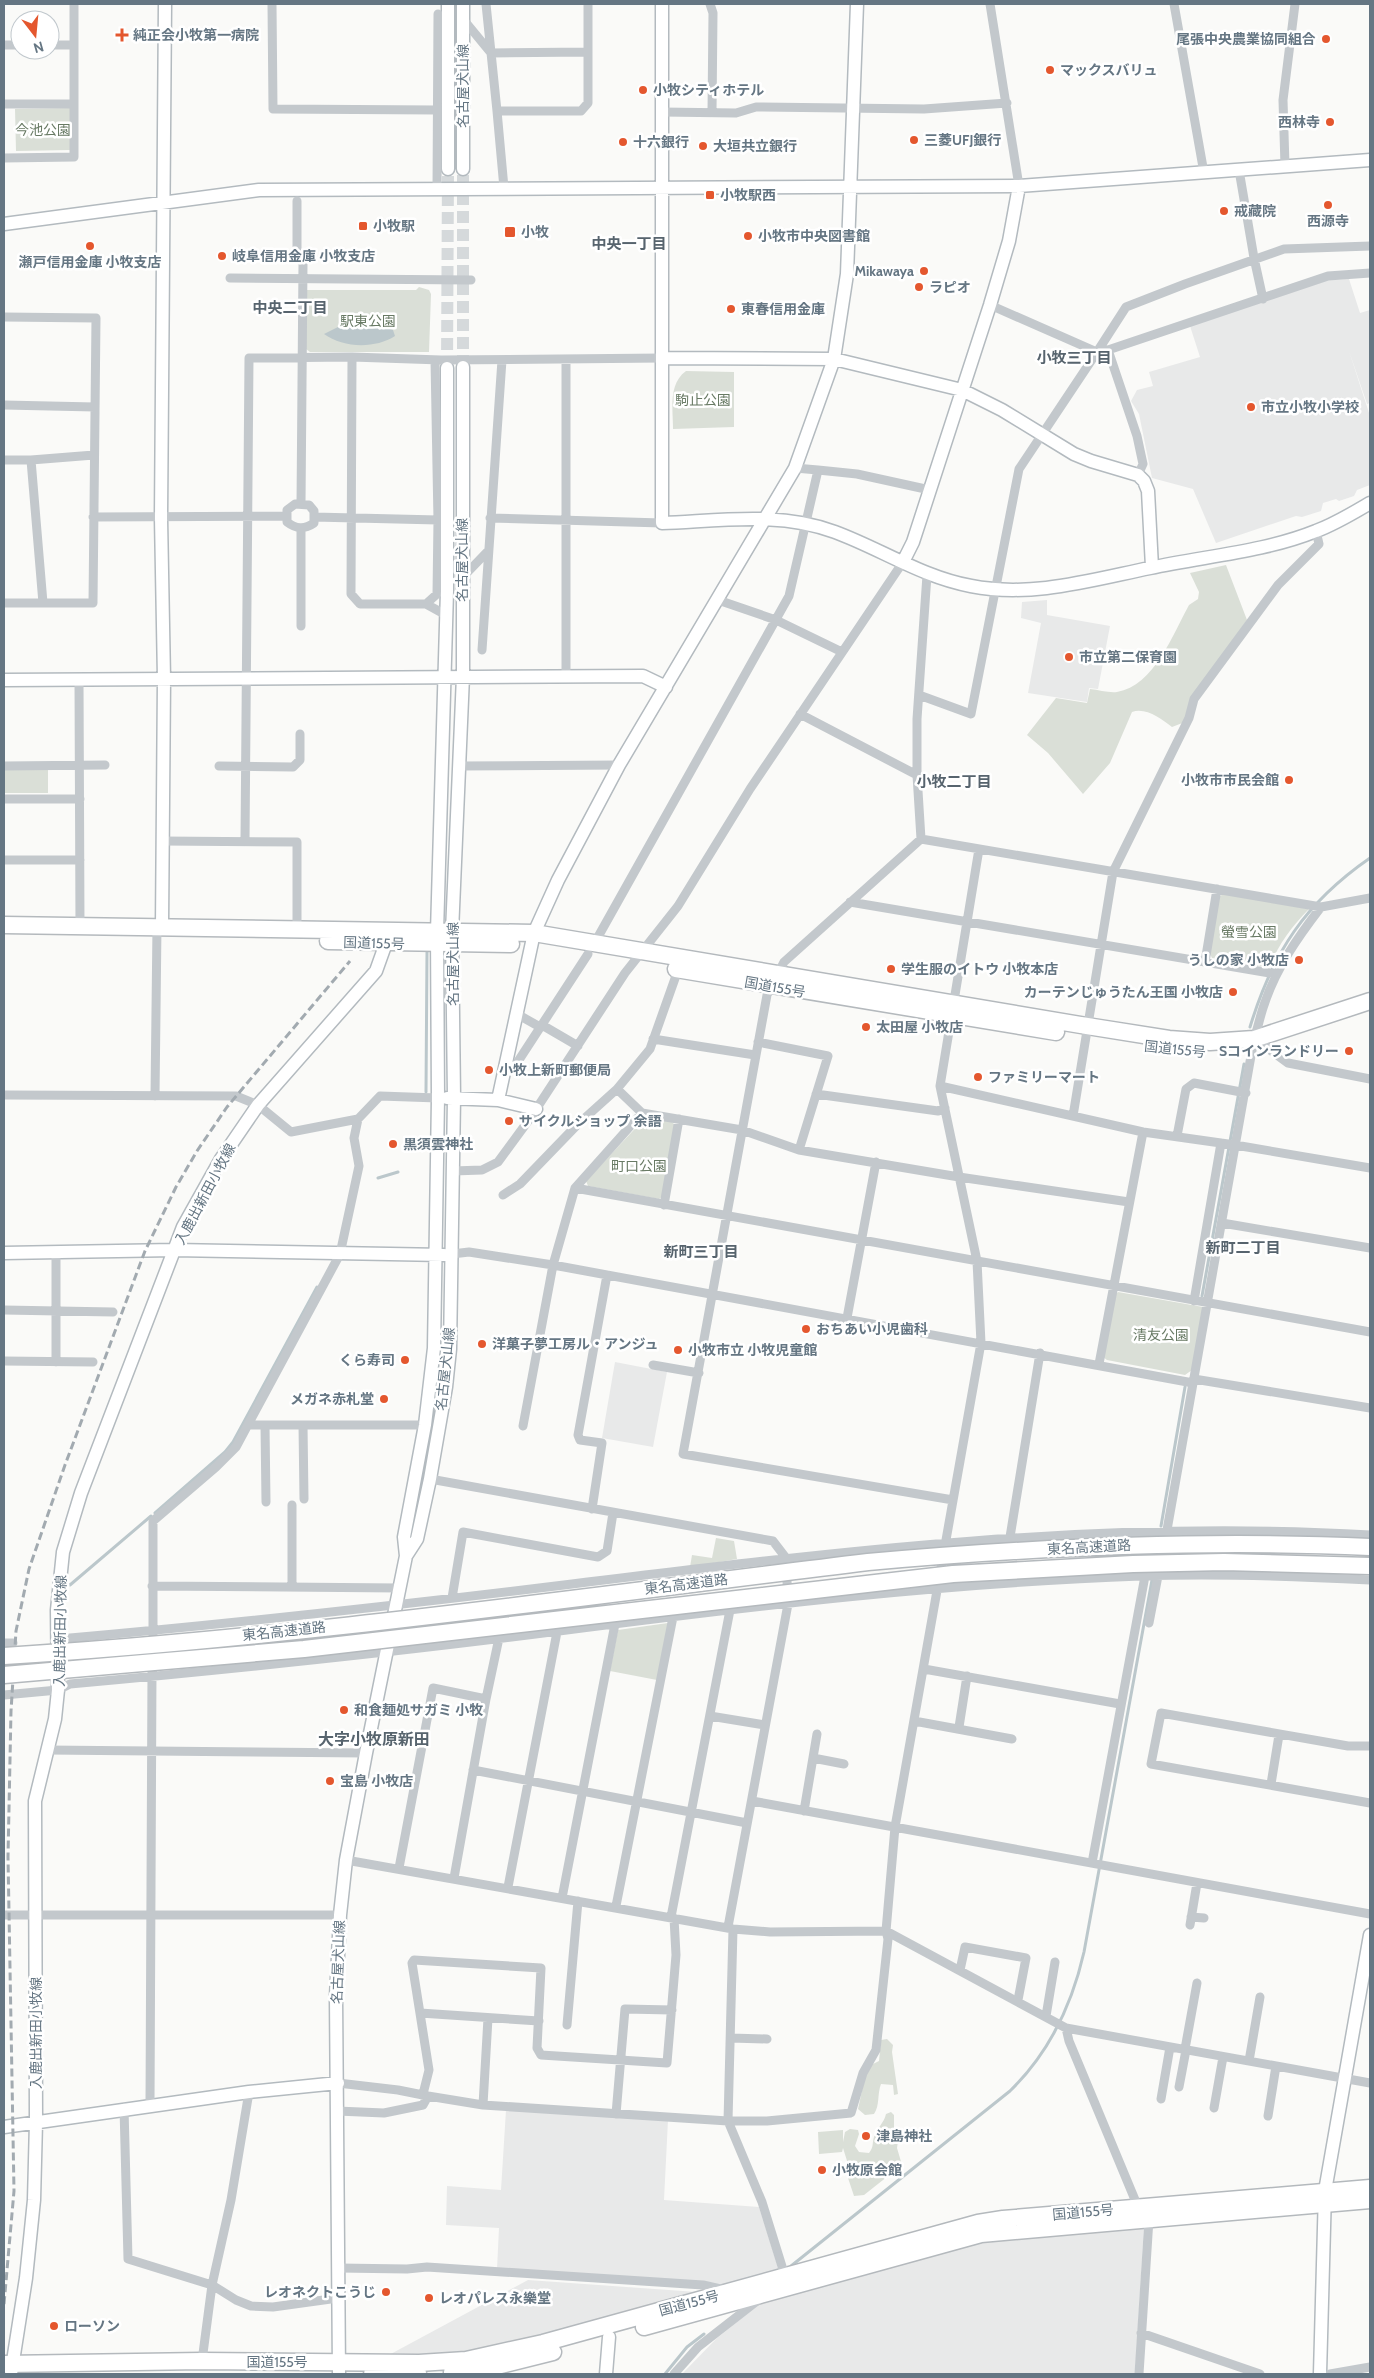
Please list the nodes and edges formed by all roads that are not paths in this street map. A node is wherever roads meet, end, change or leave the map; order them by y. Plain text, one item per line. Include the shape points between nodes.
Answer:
1 (74, 4) edge
2 (165, 4) edge
3 (272, 4) edge
4 (448, 4) edge
5 (463, 4) edge
6 (486, 4) edge
7 (588, 4) edge
8 (662, 4) edge
9 (710, 4) edge
10 (857, 4) edge
11 (990, 4) edge
12 (1174, 4) edge
13 (1295, 4) edge
14 (438, 14) dead end
15 (464, 19) junction
16 (60, 45) edge
17 (74, 45) junction
18 (588, 52) junction
19 (491, 53) junction
20 (4, 104) edge
21 (74, 104) junction
22 (1008, 104) junction
23 (853, 108) junction
24 (437, 110) junction
25 (497, 110) junction
26 (662, 112) junction
27 (712, 112) junction
28 (4, 158) edge
29 (1370, 160) edge
30 (1285, 166) junction
31 (448, 169) tunnel mouth
32 (463, 169) tunnel mouth
33 (1239, 170) junction
34 (1204, 172) junction
35 (1019, 186) junction
36 (850, 187) junction
37 (504, 188) junction
38 (661, 188) junction
39 (436, 189) junction
40 (297, 201) dead end
41 (165, 202) junction
42 (4, 224) edge
43 (1370, 246) edge
44 (1254, 258) junction
45 (1370, 273) edge
46 (230, 278) dead end
47 (302, 279) junction
48 (471, 280) dead end
49 (1263, 299) junction
50 (990, 306) junction
51 (4, 317) edge
52 (1108, 350) junction
53 (1098, 352) junction
54 (352, 357) junction
55 (302, 358) junction
56 (662, 358) junction
57 (834, 359) junction
58 (434, 360) junction
59 (502, 360) junction
60 (566, 360) junction
61 (463, 367) tunnel mouth
62 (447, 368) tunnel mouth
63 (962, 390) junction
64 (4, 405) edge
65 (95, 407) junction
66 (1042, 433) junction
67 (94, 455) junction
68 (4, 460) edge
69 (31, 460) junction
70 (795, 468) junction
71 (818, 470) junction
72 (1138, 475) junction
73 (930, 490) junction
74 (1370, 503) edge
75 (300, 504) junction
76 (248, 516) junction
77 (287, 516) junction
78 (93, 517) junction
79 (314, 517) junction
80 (161, 518) junction
81 (352, 518) junction
82 (490, 518) junction
83 (766, 519) junction
84 (438, 520) junction
85 (566, 521) junction
86 (662, 523) junction
87 (805, 524) junction
88 (301, 528) junction
89 (1316, 531) junction
90 (487, 552) junction
91 (903, 562) junction
92 (1152, 567) junction
93 (927, 574) junction
94 (437, 578) junction
95 (462, 578) junction
96 (447, 591) junction
97 (997, 591) junction
98 (718, 600) junction
99 (4, 603) edge
100 (43, 603) junction
101 (426, 604) junction
102 (446, 615) junction
103 (776, 620) junction
104 (301, 626) dead end
105 (482, 650) dead end
106 (842, 652) junction
107 (443, 676) junction
108 (463, 676) junction
109 (566, 677) junction
110 (246, 678) junction
111 (164, 679) junction
112 (4, 680) edge
113 (80, 680) junction
114 (666, 687) junction
115 (919, 695) junction
116 (800, 714) junction
117 (300, 734) dead end
118 (105, 765) dead end
119 (619, 765) junction
120 (4, 766) edge
121 (79, 766) junction
122 (219, 766) dead end
123 (246, 766) junction
124 (459, 766) junction
125 (917, 774) junction
126 (4, 799) edge
127 (80, 800) junction
128 (921, 839) junction
129 (162, 840) junction
130 (246, 841) junction
131 (979, 849) junction
132 (4, 860) edge
133 (80, 860) junction
134 (1113, 872) junction
135 (1217, 889) junction
136 (1370, 898) edge
137 (850, 902) junction
138 (1321, 907) junction
139 (966, 922) junction
140 (4, 925) edge
141 (80, 925) junction
142 (164, 926) junction
143 (297, 930) junction
144 (445, 938) junction
145 (533, 938) junction
146 (386, 943) junction
147 (1101, 944) junction
148 (591, 949) junction
149 (638, 957) junction
150 (1205, 962) junction
151 (678, 970) junction
152 (1276, 974) junction
153 (773, 980) junction
154 (1370, 1001) edge
155 (952, 1009) junction
156 (1370, 1012) edge
157 (516, 1014) junction
158 (541, 1026) junction
159 (1086, 1031) junction
160 (654, 1039) junction
161 (758, 1042) junction
162 (1257, 1045) junction
163 (578, 1046) junction
164 (756, 1055) junction
165 (504, 1075) junction
166 (1370, 1079) edge
167 (940, 1086) junction
168 (617, 1089) junction
169 (1246, 1092) junction
170 (816, 1094) junction
171 (4, 1095) edge
172 (155, 1096) junction
173 (438, 1098) junction
174 (454, 1098) junction
175 (498, 1100) junction
176 (258, 1105) junction
177 (945, 1108) junction
178 (536, 1109) junction
179 (642, 1113) junction
180 (1073, 1116) junction
181 (358, 1119) junction
182 (679, 1119) junction
183 (742, 1130) junction
184 (1143, 1132) junction
185 (1177, 1136) junction
186 (1221, 1143) junction
187 (1236, 1145) junction
188 (799, 1150) junction
189 (876, 1162) junction
190 (1370, 1168) edge
191 (453, 1171) junction
192 (959, 1177) junction
193 (575, 1188) junction
194 (502, 1195) dead end
195 (1129, 1202) junction
196 (664, 1205) junction
197 (728, 1217) junction
198 (1222, 1223) junction
199 (862, 1241) junction
200 (1370, 1248) edge
201 (174, 1250) junction
202 (56, 1252) junction
203 (4, 1254) edge
204 (340, 1254) junction
205 (452, 1254) junction
206 (436, 1255) junction
207 (977, 1261) junction
208 (553, 1265) junction
209 (607, 1275) junction
210 (1113, 1286) junction
211 (714, 1295) junction
212 (1194, 1301) junction
213 (1208, 1304) junction
214 (4, 1310) edge
215 (56, 1311) junction
216 (113, 1312) dead end
217 (847, 1318) junction
218 (1370, 1332) edge
219 (981, 1342) junction
220 (1040, 1353) junction
221 (4, 1361) edge
222 (56, 1362) junction
223 (93, 1362) dead end
224 (1099, 1364) junction
225 (653, 1366) dead end
226 (699, 1373) junction
227 (1193, 1381) junction
228 (1370, 1408) edge
229 (248, 1425) junction
230 (265, 1425) junction
231 (303, 1425) junction
232 (425, 1425) junction
233 (523, 1426) dead end
234 (430, 1479) junction
235 (304, 1499) dead end
236 (953, 1500) junction
237 (266, 1502) dead end
238 (292, 1505) dead end
239 (592, 1509) junction
240 (613, 1513) junction
241 (1230, 1529) junction
242 (1167, 1530) junction
243 (1301, 1531) junction
244 (1370, 1534) edge
245 (1028, 1535) junction
246 (1010, 1537) junction
247 (945, 1542) junction
248 (1370, 1548) edge
249 (406, 1556) junction
250 (786, 1558) junction
251 (1370, 1566) edge
252 (1230, 1575) junction
253 (1145, 1576) junction
254 (1158, 1576) junction
255 (1296, 1576) junction
256 (1370, 1580) edge
257 (1031, 1582) junction
258 (152, 1586) junction
259 (292, 1586) junction
260 (400, 1588) junction
261 (937, 1588) junction
262 (452, 1598) junction
263 (397, 1604) junction
264 (788, 1604) junction
265 (730, 1610) junction
266 (673, 1617) junction
267 (258, 1620) junction
268 (1149, 1623) dead end
269 (615, 1624) junction
270 (153, 1631) junction
271 (557, 1632) junction
272 (499, 1638) junction
273 (59, 1639) junction
274 (4, 1643) edge
275 (9, 1649) edge
276 (388, 1652) junction
277 (263, 1665) junction
278 (924, 1669) junction
279 (4, 1675) edge
280 (152, 1676) junction
281 (967, 1676) junction
282 (58, 1690) junction
283 (4, 1695) edge
284 (486, 1699) junction
285 (1120, 1704) junction
286 (710, 1716) junction
287 (914, 1721) junction
288 (765, 1725) junction
289 (958, 1728) junction
290 (817, 1734) dead end
291 (1279, 1735) junction
292 (1012, 1739) dead end
293 (1370, 1746) edge
294 (47, 1750) junction
295 (151, 1751) junction
296 (366, 1753) junction
297 (812, 1758) junction
298 (844, 1764) dead end
299 (473, 1770) junction
300 (527, 1780) junction
301 (1271, 1784) junction
302 (583, 1791) junction
303 (752, 1801) junction
304 (638, 1802) junction
305 (1370, 1803) edge
306 (804, 1811) junction
307 (691, 1813) junction
308 (747, 1823) junction
309 (895, 1827) junction
310 (346, 1860) junction
311 (1098, 1864) junction
312 (399, 1868) junction
313 (454, 1878) junction
314 (1197, 1883) junction
315 (508, 1888) junction
316 (562, 1898) junction
317 (578, 1901) junction
318 (616, 1906) junction
319 (4, 1914) edge
320 (1370, 1914) edge
321 (36, 1915) junction
322 (150, 1915) junction
323 (340, 1915) junction
324 (673, 1917) junction
325 (1204, 1918) dead end
326 (730, 1928) junction
327 (886, 1931) junction
328 (1370, 1935) edge
329 (1055, 1962) dead end
330 (960, 1970) junction
331 (1197, 1983) dead end
332 (1260, 1997) dead end
333 (1018, 2000) junction
334 (672, 2010) junction
335 (420, 2013) junction
336 (488, 2018) junction
337 (539, 2021) junction
338 (1057, 2022) junction
339 (567, 2025) dead end
340 (731, 2038) junction
341 (766, 2039) dead end
342 (1170, 2047) junction
343 (1185, 2050) junction
344 (1223, 2057) junction
345 (621, 2060) junction
346 (1249, 2061) junction
347 (1276, 2066) junction
348 (1345, 2079) junction
349 (338, 2083) junction
350 (1370, 2083) edge
351 (1179, 2087) dead end
352 (249, 2092) junction
353 (425, 2095) junction
354 (1271, 2098) junction
355 (1161, 2099) dead end
356 (1281, 2099) dead end
357 (150, 2105) junction
358 (483, 2105) junction
359 (124, 2108) junction
360 (1214, 2108) dead end
361 (337, 2111) junction
362 (616, 2114) junction
363 (1268, 2116) dead end
364 (728, 2121) junction
365 (36, 2122) junction
366 (4, 2127) edge
367 (1370, 2188) edge
368 (1324, 2197) junction
369 (1370, 2200) edge
370 (1144, 2213) junction
371 (339, 2268) junction
372 (785, 2276) junction
373 (212, 2284) junction
374 (730, 2292) junction
375 (768, 2293) junction
376 (338, 2298) junction
377 (1141, 2333) junction
378 (609, 2337) junction
379 (202, 2361) junction
380 (9, 2367) edge
381 (1370, 2367) edge
382 (339, 2368) edge
383 (372, 2374) edge
384 (606, 2374) edge
385 (674, 2374) edge
386 (1139, 2374) edge
387 (1260, 2374) edge
388 (1320, 2374) edge
389 (1330, 2374) edge

1 - 17 street
2 - 41 street
3 - 24 street via 273,109
4 - 31 street, 名古屋犬山線
5 - 15 street, 名古屋犬山線
6 - 19 street
7 - 18 street
8 - 26 street
9 - 27 street via 713,13
10 - 23 street
11 - 22 street
12 - 34 street
13 - 30 street via 1283,100
14 - 24 street
15 - 19 street
15 - 32 street, 名古屋犬山線
16 - 17 street
17 - 21 street
18 - 19 street
18 - 25 street via 588,103 581,112
19 - 25 street
20 - 21 street
21 - 28 street via 74,157
22 - 23 street via 924,109
22 - 35 street
23 - 27 street via 756,107 736,113
23 - 36 street
24 - 39 street
25 - 37 street
26 - 27 street
26 - 38 street
29 - 30 street
30 - 33 street
33 - 34 street
33 - 44 street
34 - 35 street
35 - 36 street
35 - 50 street via 1009,241
36 - 38 street
36 - 57 street via 847,274
37 - 38 street
37 - 39 street
38 - 56 street
39 - 41 street via 259,190
40 - 47 street via 297,257 303,263
41 - 42 street
41 - 80 street
43 - 44 street via 1284,248
44 - 49 street
44 - 53 street via 1126,307
45 - 49 street via 1328,276
46 - 47 street
47 - 48 street
47 - 55 street
49 - 52 street
50 - 53 street
50 - 63 street
51 - 65 street via 96,318
52 - 53 street
52 - 72 street via 1137,436 1143,464
53 - 66 street
54 - 55 street
54 - 58 street
54 - 81 street
55 - 75 street
55 - 76 street via 249,358
56 - 57 street
56 - 60 street
56 - 86 street
57 - 63 street
57 - 70 street
58 - 59 street
58 - 84 street
59 - 60 street
59 - 82 street
60 - 85 street
61 - 95 street, 名古屋犬山線
62 - 96 street, 名古屋犬山線
63 - 66 street
63 - 73 street
64 - 65 street
65 - 67 street
66 - 72 street via 1082,457
66 - 97 street via 1019,469
67 - 69 street
67 - 78 street
68 - 69 street
69 - 100 street
70 - 71 street
70 - 83 street
71 - 73 street via 857,474
71 - 87 street
72 - 92 street via 1148,491
73 - 91 street
74 - 89 street
75 - 77 street via 287,510
75 - 79 street via 309,505
76 - 77 street
76 - 80 street
76 - 110 street
77 - 88 street via 287,522 294,528
78 - 80 street
78 - 100 street via 93,603
79 - 81 street
79 - 88 street via 314,523
80 - 111 street
81 - 84 street
81 - 101 street via 351,594 360,604
82 - 85 street
82 - 90 street
83 - 86 street
83 - 87 street
83 - 98 street
84 - 94 street
85 - 86 street
85 - 109 street
87 - 91 street via 833,531
87 - 103 street via 789,596
88 - 104 street
89 - 92 street via 1269,545
89 - 134 street via 1319,544 1278,585 1194,699 1189,718
90 - 95 street
90 - 105 street
91 - 93 street
91 - 106 street
92 - 97 street via 1046,588
93 - 97 street
93 - 115 street
94 - 96 street
94 - 101 street via 437,594
95 - 108 street, 名古屋犬山線
96 - 102 street, 名古屋犬山線
97 - 115 street via 972,714
98 - 103 street
98 - 114 street
99 - 100 street
101 - 102 street
102 - 107 street, 名古屋犬山線
103 - 106 street
103 - 148 street
106 - 116 street
107 - 108 street
107 - 110 street
107 - 144 street, 名古屋犬山線
108 - 109 street
108 - 124 street, 名古屋犬山線
109 - 114 street via 643,676
110 - 111 street
110 - 123 street
111 - 113 street
111 - 129 street
112 - 113 street
113 - 121 street
114 - 119 street
115 - 125 street
116 - 125 street
116 - 149 street via 678,906
117 - 123 street via 300,760 293,767
118 - 121 street
119 - 124 street
119 - 145 street via 558,880
120 - 121 street
121 - 127 street
122 - 123 street
123 - 130 street
124 - 144 street, 名古屋犬山線
125 - 128 street
126 - 127 street
127 - 133 street
128 - 131 street
128 - 137 street
129 - 130 street
129 - 142 street
130 - 143 street via 297,842
131 - 134 street
131 - 139 street
132 - 133 street
133 - 141 street
134 - 135 street
134 - 147 street
135 - 138 street
135 - 150 street
136 - 138 street
137 - 139 street
137 - 153 street via 784,962
138 - 152 street
139 - 147 street
139 - 155 street
140 - 141 highway, 国道155号
141 - 142 highway, 国道155号
142 - 143 highway, 国道155号
142 - 146 highway, 国道155号 via 195,932 290,940
142 - 172 street
143 - 144 highway, 国道155号
144 - 145 highway, 国道155号
144 - 146 highway, 国道155号
144 - 173 street, 名古屋犬山線
144 - 174 street, 名古屋犬山線
145 - 148 highway, 国道155号
145 - 157 street
146 - 176 street, 入鹿出新田小牧線 via 376,971
147 - 150 street
147 - 159 street
148 - 149 highway, 国道155号
148 - 158 street
149 - 151 highway, 国道155号
149 - 153 highway, 国道155号
149 - 163 street
150 - 152 street
151 - 153 highway, 国道155号
151 - 160 street
152 - 162 street via 1264,1004
153 - 155 highway, 国道155号
153 - 161 street
154 - 162 highway, 国道155号
155 - 159 highway, 国道155号
155 - 167 street
156 - 162 highway, 国道155号
157 - 158 street
157 - 165 street
158 - 163 street
158 - 165 street via 515,1066
159 - 162 highway, 国道155号 via 1166,1050 1209,1054
159 - 180 street
160 - 164 street
160 - 168 street via 650,1049
161 - 164 street
161 - 170 street via 828,1056
162 - 166 street via 1288,1063
162 - 169 street via 1244,1088
163 - 178 street
164 - 183 street
165 - 175 street
167 - 177 street
167 - 180 street
168 - 179 street
168 - 194 street via 520,1184
169 - 185 street via 1194,1083 1186,1089
169 - 187 street
170 - 177 street via 938,1110
170 - 188 street
171 - 172 street
172 - 176 street via 236,1096
173 - 174 street
173 - 181 street via 380,1096
173 - 206 street, 名古屋犬山線
174 - 175 street
174 - 191 street, 名古屋犬山線
175 - 178 street
176 - 181 street via 291,1132
176 - 201 street, 入鹿出新田小牧線 via 221,1159
177 - 192 street
178 - 191 street via 498,1162 482,1170
179 - 182 street
179 - 193 street
180 - 184 street
181 - 204 street via 354,1138 359,1166
182 - 183 street
182 - 196 street
183 - 188 street
183 - 197 street
184 - 185 street
184 - 195 street
185 - 186 street
186 - 187 street
186 - 212 street
187 - 190 street
187 - 198 street
188 - 189 street
189 - 192 street
189 - 199 street
191 - 205 street, 名古屋犬山線
192 - 195 street
192 - 207 street
193 - 196 street
193 - 208 street
195 - 210 street
196 - 197 street
197 - 199 street
197 - 211 street
198 - 200 street
198 - 213 street
199 - 207 street
199 - 217 street
201 - 202 street
201 - 204 street
201 - 273 street, 入鹿出新田小牧線 via 81,1493 63,1552 57,1610
202 - 203 street
202 - 215 street
204 - 206 street
204 - 229 street
205 - 206 street
205 - 208 street via 469,1252
205 - 234 street, 名古屋犬山線 via 450,1349
206 - 232 street, 名古屋犬山線 via 434,1348
207 - 210 street
207 - 219 street
208 - 209 street
208 - 233 street
209 - 211 street
209 - 239 street via 578,1435 580,1440 602,1443
210 - 212 street
210 - 224 street
211 - 217 street
211 - 226 street
212 - 213 street
213 - 218 street
213 - 227 street
214 - 215 street
215 - 216 street
215 - 222 street
217 - 219 street
219 - 220 street
219 - 236 street
220 - 224 street
220 - 246 street
221 - 222 street
222 - 223 street
224 - 227 street
225 - 226 street
226 - 236 street via 683,1454
227 - 228 street
227 - 242 street
229 - 230 street
229 - 258 street via 236,1447 216,1468 153,1521
230 - 231 street
230 - 237 street
231 - 232 street
231 - 235 street
232 - 249 street, 名古屋犬山線 via 404,1537
234 - 239 street
234 - 249 street, 名古屋犬山線 via 417,1539
236 - 247 street
238 - 259 street
239 - 240 street
240 - 250 street via 773,1541
240 - 262 street via 607,1551 598,1557 463,1532
241 - 242 street
241 - 243 street
241 - 252 street
242 - 245 street
243 - 244 street
243 - 255 street
245 - 246 street
245 - 257 street
246 - 247 street
247 - 250 street
247 - 261 street
248 - 275 highway, 東名高速道路, bridge via 1252,1543 1132,1544 952,1555 115,1649
249 - 260 street, 名古屋犬山線
250 - 262 street
250 - 264 street
251 - 279 highway, 東名高速道路, bridge via 1215,1562 953,1574 304,1648
252 - 254 street
252 - 255 street
253 - 254 street
253 - 257 street
253 - 285 street
254 - 268 street
255 - 256 street
257 - 261 street
258 - 259 street
258 - 270 street
259 - 260 street
260 - 263 street, 名古屋犬山線
261 - 264 street
261 - 278 street
262 - 263 street
263 - 267 street
263 - 276 street, 名古屋犬山線
264 - 265 street
264 - 288 street
265 - 266 street
265 - 286 street
266 - 269 street
266 - 304 street
267 - 270 street
267 - 277 street
269 - 271 street
269 - 302 street
270 - 273 street
270 - 280 street
271 - 272 street
271 - 300 street
272 - 276 street
272 - 284 street
273 - 282 street, 入鹿出新田小牧線
274 - 275 street
276 - 277 street
276 - 296 street, 名古屋犬山線
277 - 280 street
278 - 281 street
278 - 287 street
280 - 282 street via 70,1684
280 - 295 street
281 - 285 street
281 - 289 street
282 - 283 street
282 - 294 street, 入鹿出新田小牧線
284 - 299 street
284 - 312 street via 433,1688
285 - 311 street
286 - 288 street
286 - 307 street
287 - 289 street
287 - 309 street
288 - 303 street
289 - 292 street
290 - 297 street
291 - 293 street via 1348,1746
291 - 301 street
291 - 301 street via 1161,1713 1151,1764
294 - 295 street
294 - 321 street, 入鹿出新田小牧線 via 35,1801
295 - 296 street
295 - 322 street
296 - 310 street, 名古屋犬山線
297 - 298 street
297 - 306 street
299 - 300 street
299 - 313 street
300 - 302 street
300 - 315 street
301 - 305 street
302 - 304 street
302 - 316 street
303 - 306 street
303 - 308 street
304 - 307 street
304 - 318 street
306 - 309 street
307 - 308 street
307 - 324 street
308 - 326 street
309 - 311 street
309 - 327 street
310 - 312 street
310 - 323 street, 名古屋犬山線
311 - 314 street
312 - 313 street
313 - 315 street
314 - 320 street
314 - 325 street via 1191,1921
315 - 316 street
316 - 317 street
317 - 318 street
317 - 339 street
318 - 324 street
319 - 321 street
321 - 322 street
321 - 365 street, 入鹿出新田小牧線
322 - 323 street
322 - 357 street
323 - 349 street, 名古屋犬山線 via 336,1997
324 - 326 street
324 - 334 street via 676,1954
326 - 327 street via 770,1932
326 - 340 street
327 - 330 street
327 - 364 street via 888,1939 876,2050 863,2074 851,2114
328 - 348 street
329 - 338 street
330 - 333 street
330 - 333 street via 965,1947 1026,1958
331 - 343 street
332 - 346 street
333 - 338 street
334 - 345 street via 625,2009
334 - 345 street via 667,2063
335 - 336 street
335 - 337 street via 412,1963 417,1959 541,1968
335 - 353 street via 429,2070
336 - 337 street
336 - 358 street
337 - 345 street via 537,2048 541,2055
338 - 342 street
338 - 370 street via 1069,2041
340 - 341 street
340 - 364 street
342 - 343 street
342 - 355 street
343 - 344 street
343 - 351 street
344 - 346 street
344 - 360 street
345 - 362 street
346 - 347 street
347 - 348 street
347 - 354 street
348 - 350 street
348 - 368 street
349 - 352 street
349 - 353 street
349 - 361 street, 名古屋犬山線
352 - 357 street
352 - 373 street via 231,2200
353 - 358 street
353 - 361 street via 423,2105 384,2113
354 - 356 street
354 - 363 street
357 - 359 street
358 - 362 street
359 - 365 street
359 - 373 street via 128,2259
361 - 371 street, 名古屋犬山線
362 - 364 street
364 - 372 street via 762,2202
365 - 366 street
365 - 380 street, 入鹿出新田小牧線 via 32,2230
367 - 368 highway, 国道155号
368 - 369 highway, 国道155号
368 - 370 highway, 国道155号
368 - 388 street
370 - 372 highway, 国道155号 via 1004,2218
370 - 375 highway, 国道155号 via 981,2234
370 - 377 street
371 - 374 street via 427,2267 703,2285
371 - 376 street, 名古屋犬山線
372 - 374 highway, 国道155号
372 - 375 street
373 - 376 street via 251,2306
373 - 379 street
374 - 382 highway, 国道155号 via 543,2343 466,2360
375 - 378 highway, 国道155号
375 - 385 street via 698,2347
376 - 382 street, 名古屋犬山線
377 - 386 street
377 - 387 street
378 - 383 highway, 国道155号 via 486,2369
378 - 384 street
379 - 380 highway, 国道155号
379 - 382 highway, 国道155号
381 - 389 street

